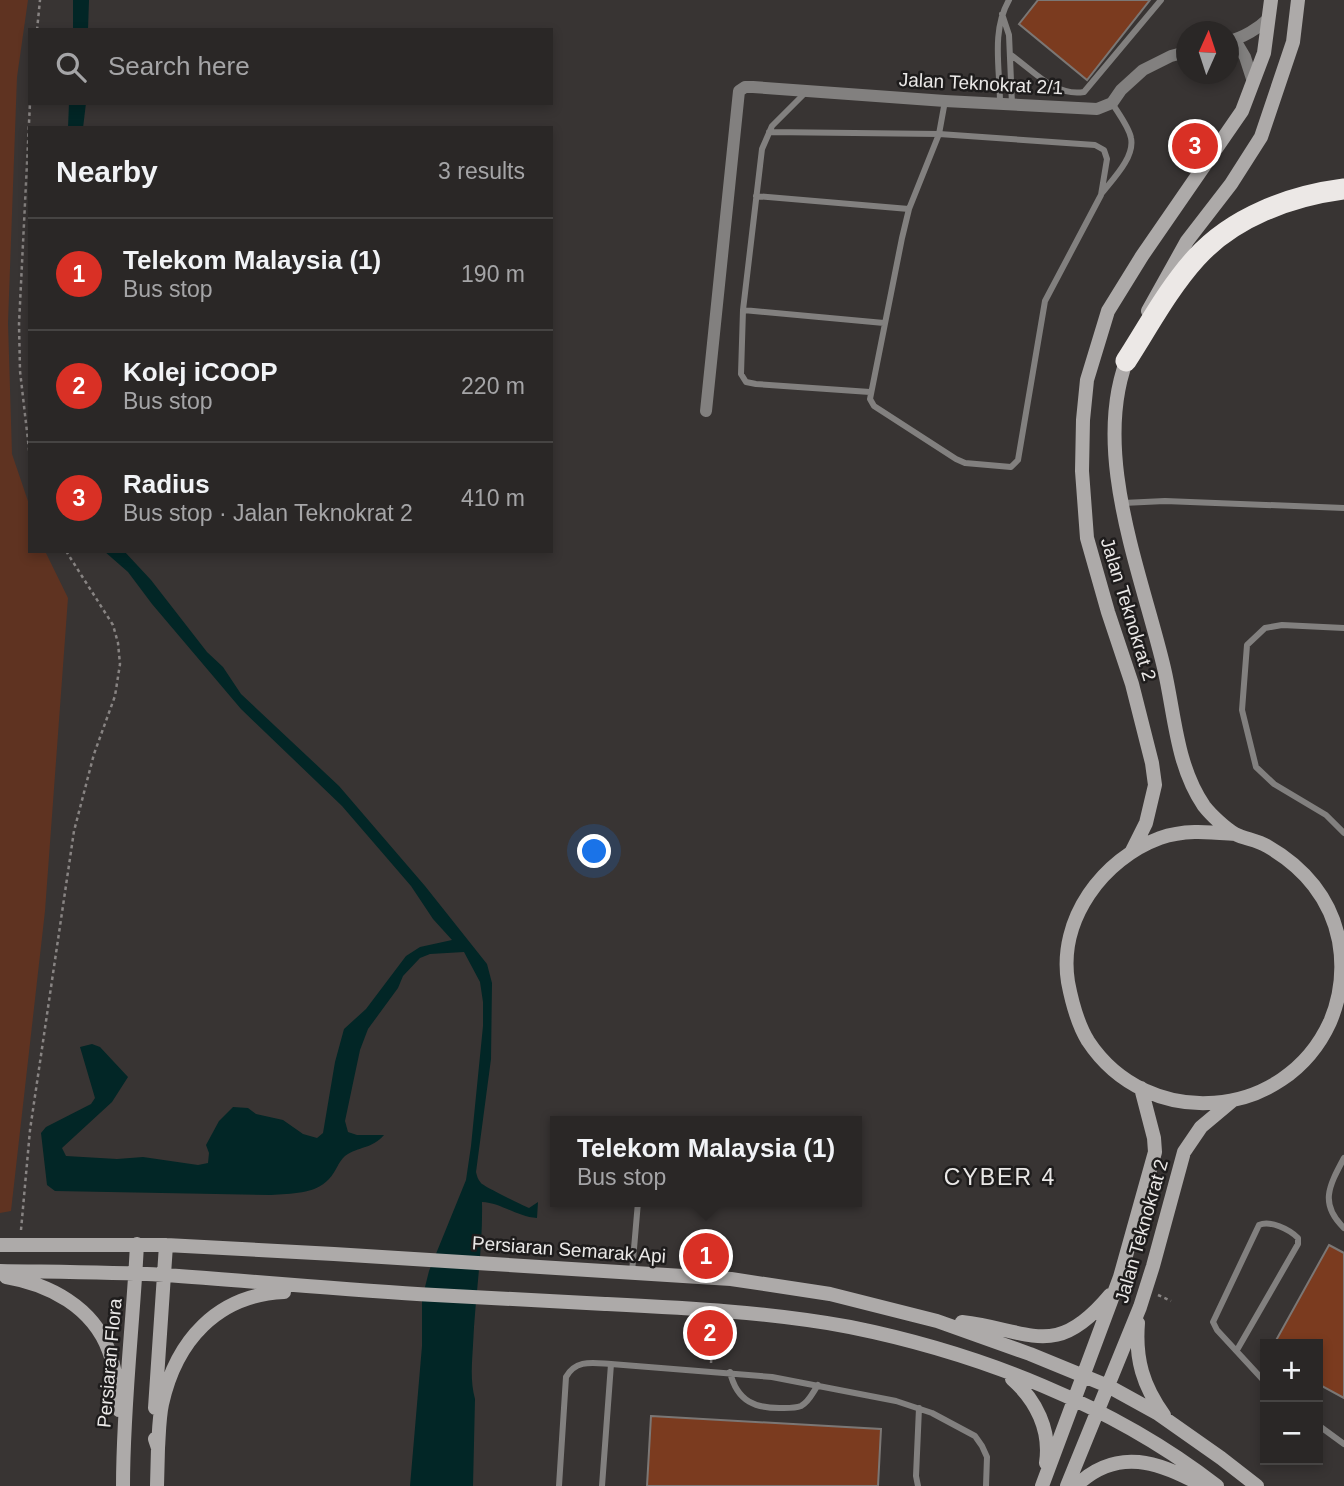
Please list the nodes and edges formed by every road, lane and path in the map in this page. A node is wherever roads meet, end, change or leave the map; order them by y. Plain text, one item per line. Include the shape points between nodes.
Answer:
1 (40, 0) edge
2 (1009, 0) edge
3 (1161, 0) edge
4 (1271, 0) edge
5 (1297, 0) edge
6 (1002, 12) junction
7 (1269, 18) junction
8 (37, 28) edge
9 (1239, 36) edge
10 (1239, 49) edge
11 (1011, 55) junction
12 (1176, 55) edge
13 (1253, 82) junction
14 (806, 92) junction
15 (945, 101) junction
16 (1006, 103) junction
17 (1112, 103) junction
18 (30, 105) edge
19 (29, 126) edge
20 (769, 132) junction
21 (939, 134) junction
22 (28, 143) edge
23 (1344, 189) edge
24 (1101, 195) junction
25 (756, 196) junction
26 (909, 209) junction
27 (743, 310) junction
28 (884, 323) junction
29 (1126, 361) junction
30 (870, 391) junction
31 (706, 411) dead end
32 (28, 441) edge
33 (1121, 504) junction
34 (1344, 508) edge
35 (67, 553) edge
36 (1344, 628) edge
37 (1344, 833) edge
38 (1235, 834) junction
39 (1132, 851) junction
40 (1340, 931) edge
41 (1340, 1007) edge
42 (1141, 1088) junction
43 (1232, 1101) junction
44 (1344, 1158) edge
45 (638, 1207) edge
46 (1344, 1228) edge
47 (20, 1244) junction
48 (136, 1244) junction
49 (0, 1245) edge
50 (166, 1245) junction
51 (632, 1272) junction
52 (0, 1273) edge
53 (135, 1274) junction
54 (165, 1275) junction
55 (1116, 1288) junction
56 (342, 1289) junction
57 (1142, 1301) junction
58 (715, 1311) junction
59 (925, 1318) junction
60 (1237, 1350) junction
61 (611, 1364) junction
62 (710, 1371) junction
63 (1004, 1371) junction
64 (730, 1372) junction
65 (1082, 1374) junction
66 (1260, 1376) edge
67 (818, 1385) junction
68 (1108, 1385) junction
69 (1074, 1400) junction
70 (919, 1408) junction
71 (1097, 1410) junction
72 (1170, 1422) junction
73 (1323, 1429) edge
74 (122, 1436) junction
75 (1344, 1444) edge
76 (158, 1448) junction
77 (1042, 1485) edge
78 (123, 1486) edge
79 (157, 1486) edge
80 (559, 1486) edge
81 (602, 1486) edge
82 (918, 1486) edge
83 (986, 1486) edge
84 (1067, 1486) edge
85 (1076, 1486) edge
86 (1203, 1486) edge
87 (1217, 1486) edge
88 (1257, 1486) edge

1 - 8 path
2 - 6 lane
3 - 11 lane via 1084,92 1053,88
4 - 7 main road, Jalan Teknokrat 2
5 - 29 main road, Jalan Teknokrat 2 via 1293,43 1261,137 1187,241 1154,297
6 - 11 lane
6 - 16 lane via 997,34
7 - 9 street
7 - 13 main road, Jalan Teknokrat 2 via 1264,53
10 - 13 street
11 - 16 lane
12 - 17 street via 1143,70
13 - 39 main road, Jalan Teknokrat 2 via 1242,111 1108,311 1087,380 1082,471 1087,538 1132,684 1155,785 1146,823
14 - 15 street, Jalan Teknokrat 2/1
14 - 20 lane
14 - 31 street, Jalan Teknokrat 2/1 via 753,87 739,91
15 - 16 street, Jalan Teknokrat 2/1
15 - 21 lane
16 - 17 street, Jalan Teknokrat 2/1 via 1097,109
17 - 24 lane via 1131,138 1130,150
18 - 19 path
20 - 21 lane
20 - 25 lane
21 - 24 lane via 1099,147 1107,159
21 - 26 lane
22 - 32 path via 19,324
23 - 29 highway via 1286,201 1219,236 1195,259
24 - 30 lane via 1045,300 1015,466 956,459 874,406
25 - 26 lane
25 - 27 lane
26 - 28 lane
27 - 28 lane
27 - 30 lane via 741,374 746,382
28 - 30 lane
29 - 33 main road, Jalan Teknokrat 2 via 1115,419
33 - 34 lane via 1165,501
33 - 38 main road, Jalan Teknokrat 2 via 1188,775 1206,809
35 - 47 path via 113,625 120,664 115,696 74,831 30,1130
36 - 37 lane via 1265,628 1247,645 1242,710 1256,767 1274,784 1326,815
38 - 39 main road via 1195,830 1162,837
38 - 40 main road via 1263,843 1295,864 1325,901
39 - 42 main road via 1104,873 1083,903 1070,936 1067,972 1073,1007 1088,1040 1111,1068
40 - 41 main road
41 - 43 main road via 1307,1059 1260,1092
42 - 43 main road via 1196,1104
42 - 55 main road, Jalan Teknokrat 2 via 1155,1152
43 - 57 main road, Jalan Teknokrat 2 via 1201,1127 1184,1153
44 - 46 lane via 1328,1195 1332,1216
45 - 51 lane
47 - 48 main road, Persiaran Semarak Api
47 - 49 main road, Persiaran Semarak Api
48 - 50 main road, Persiaran Semarak Api
48 - 53 main road, Persiaran Flora
50 - 51 main road, Persiaran Semarak Api
50 - 54 main road
51 - 59 main road, Persiaran Semarak Api via 782,1285
52 - 53 main road
52 - 74 main road via 59,1294 100,1333 115,1374
53 - 54 main road
53 - 74 main road, Persiaran Flora
54 - 56 main road
54 - 76 main road via 153,1428
55 - 59 main road via 1081,1324 1062,1335 1026,1336
55 - 65 main road, Jalan Teknokrat 2
56 - 58 main road
56 - 76 main road via 253,1297 209,1320 175,1365 162,1407
57 - 68 main road, Jalan Teknokrat 2
57 - 72 main road via 1137,1335 1140,1373
58 - 62 path
58 - 63 main road via 850,1327
59 - 65 main road, Persiaran Semarak Api
60 - 60 lane via 1297,1244 1294,1234 1269,1223 1259,1225 1213,1322
60 - 66 lane
61 - 62 lane
61 - 80 lane via 579,1364 566,1377
61 - 81 lane
62 - 64 lane
63 - 69 main road
63 - 77 main road via 1026,1392 1040,1418 1048,1449
64 - 67 lane
64 - 67 lane via 742,1397 768,1408 798,1407
65 - 68 main road, Persiaran Semarak Api
65 - 69 main road, Jalan Teknokrat 2
67 - 70 lane
68 - 71 main road, Jalan Teknokrat 2
68 - 72 main road, Persiaran Semarak Api
69 - 71 main road
69 - 77 main road, Jalan Teknokrat 2
70 - 82 lane
70 - 83 lane via 975,1436 986,1457
71 - 84 main road, Jalan Teknokrat 2
71 - 87 main road via 1145,1436
72 - 88 main road, Persiaran Semarak Api
73 - 75 lane
74 - 78 main road, Persiaran Flora
76 - 79 main road
85 - 86 main road via 1108,1467 1145,1461

